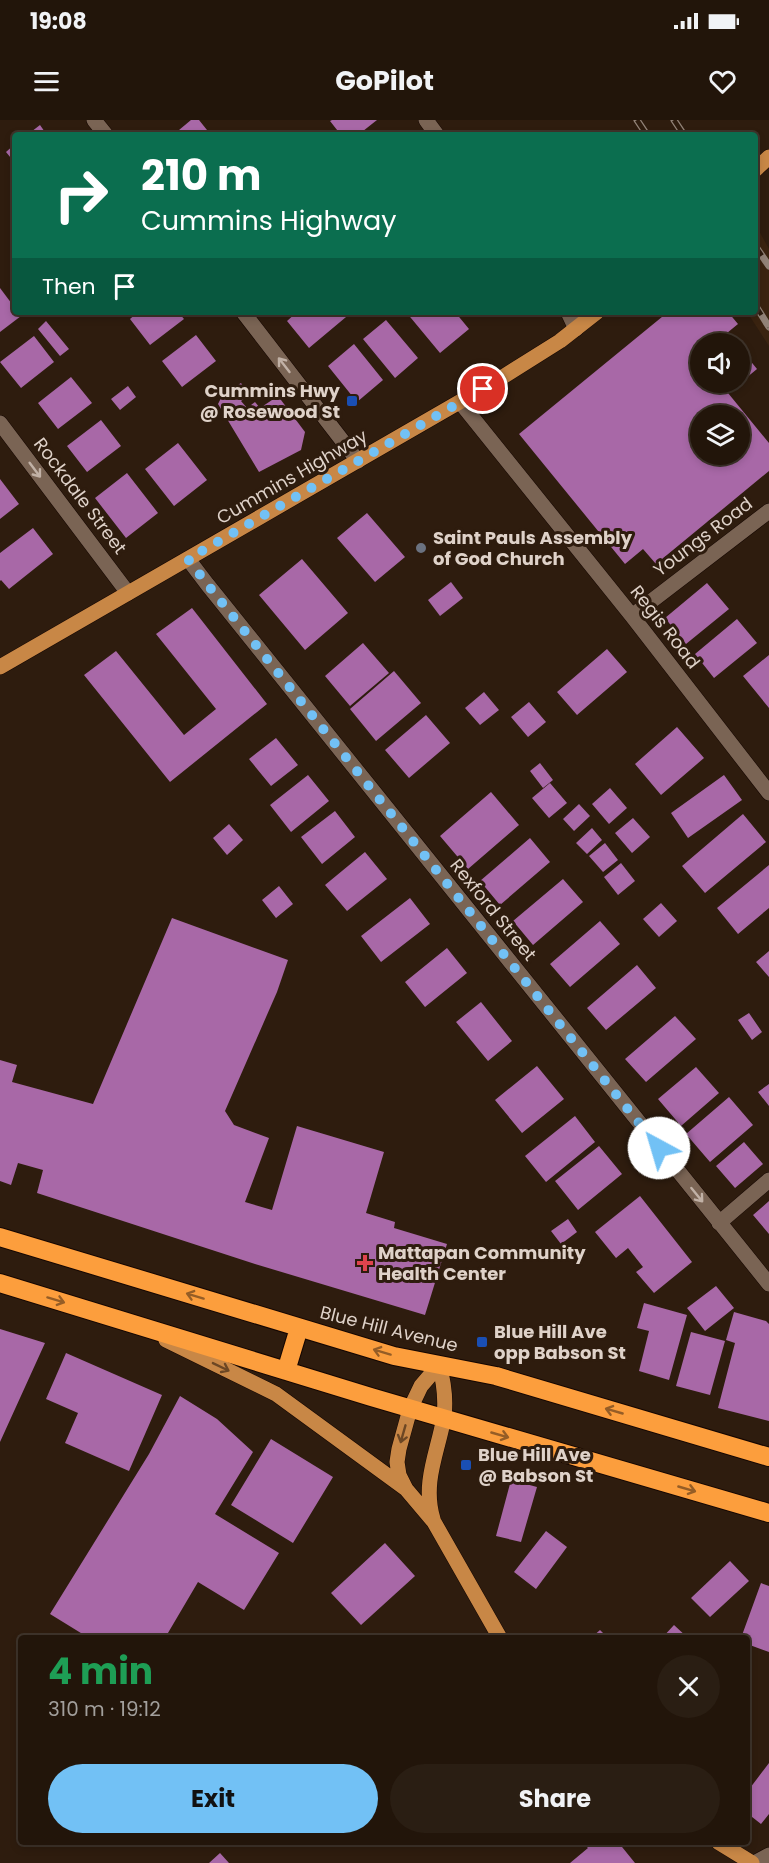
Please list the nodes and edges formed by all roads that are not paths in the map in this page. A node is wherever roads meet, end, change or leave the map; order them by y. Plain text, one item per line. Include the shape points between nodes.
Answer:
1 (94, 120) edge
2 (104, 132) edge
3 (245, 315) edge
4 (569, 315) edge
5 (593, 315) edge
6 (576, 329) junction
7 (460, 402) junction
8 (0, 423) edge
9 (358, 461) junction
10 (769, 511) edge
11 (188, 559) junction
12 (128, 593) junction
13 (632, 616) junction
14 (0, 667) edge
15 (769, 793) edge
16 (769, 1180) edge
17 (719, 1222) junction
18 (0, 1237) edge
19 (0, 1283) edge
20 (769, 1284) edge
21 (130, 1323) junction
22 (299, 1328) junction
23 (439, 1365) junction
24 (286, 1371) junction
25 (410, 1409) junction
26 (444, 1418) junction
27 (769, 1457) edge
28 (406, 1490) junction
29 (769, 1513) edge
30 (434, 1522) junction
31 (498, 1635) edge
32 (723, 1845) edge
33 (769, 1854) edge
34 (753, 1863) edge

1 - 2 street
9 -> 3 street
4 - 6 street
5 - 6 main road, Cummins Highway
6 - 7 main road, Cummins Highway
7 - 9 main road, Cummins Highway
7 - 13 street, Regis Road
8 -> 12 street, Rockdale Street
9 - 11 main road, Cummins Highway
10 - 13 street, Youngs Road
11 - 12 main road, Cummins Highway
11 -> 17 street, Rexford Street
12 - 14 main road, Cummins Highway
13 - 15 street, Regis Road
16 - 17 street
17 - 20 street, Rexford Street
22 -> 18 highway, Blue Hill Avenue
19 -> 21 highway
21 - 24 highway
21 -> 28 main road via 276,1394
23 -> 22 highway, Blue Hill Avenue
22 - 24 highway
23 - 25 main road via 421,1386
23 - 26 main road via 445,1391
27 -> 23 highway, Blue Hill Avenue via 496,1377
24 - 25 highway
25 - 26 highway
25 -> 28 main road via 397,1462
26 -> 29 highway
26 - 30 main road via 429,1485
28 - 30 main road
30 - 31 main road
32 - 34 main road
33 - 34 street

